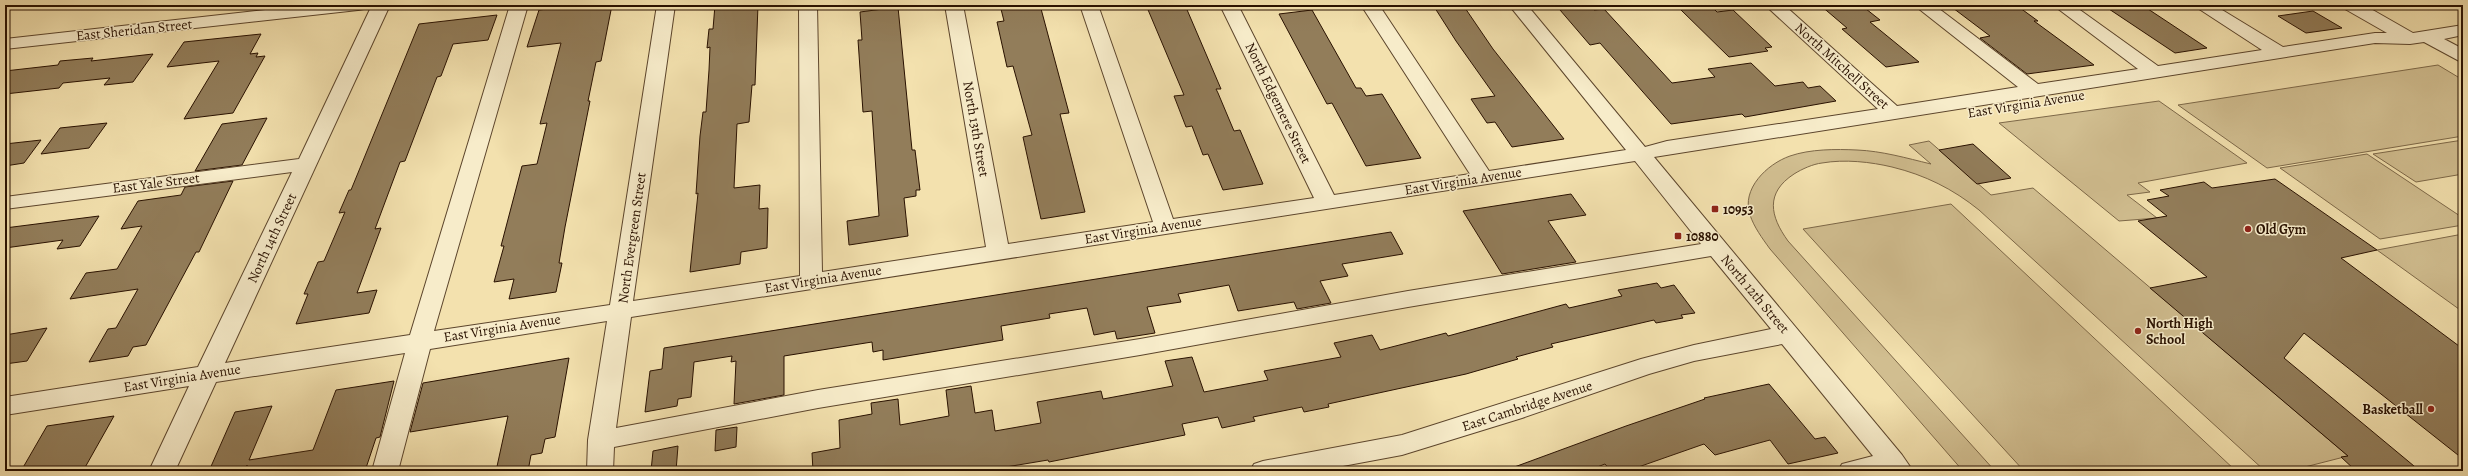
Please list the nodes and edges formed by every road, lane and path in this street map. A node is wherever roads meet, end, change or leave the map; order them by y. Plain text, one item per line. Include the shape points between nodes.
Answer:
1 (358, 5) edge
2 (381, 5) edge
3 (519, 5) edge
4 (666, 5) edge
5 (808, 5) edge
6 (954, 5) edge
7 (1089, 5) edge
8 (1229, 5) edge
9 (1370, 5) edge
10 (1518, 5) edge
11 (1774, 5) edge
12 (1923, 5) edge
13 (2062, 5) edge
14 (2202, 5) edge
15 (2351, 5) edge
16 (2463, 30) edge
17 (2418, 38) junction
18 (5, 44) edge
19 (2280, 53) junction
20 (2463, 57) edge
21 (2155, 72) junction
22 (2033, 90) junction
23 (1892, 112) junction
24 (1640, 154) junction
25 (306, 164) junction
26 (1484, 178) junction
27 (1327, 202) junction
28 (5, 203) edge
29 (1165, 226) junction
30 (1718, 248) junction
31 (998, 252) junction
32 (811, 281) junction
33 (621, 310) junction
34 (1789, 334) junction
35 (420, 341) junction
36 (207, 374) junction
37 (5, 406) edge
38 (601, 440) junction
39 (1896, 467) edge
40 (162, 471) edge
41 (385, 471) edge
42 (600, 471) edge
43 (1263, 471) edge
44 (1851, 471) edge

1 - 18 street, East Sheridan Street
2 - 25 street, North 14th Street
3 - 35 street
4 - 33 street, North Evergreen Street
5 - 32 street
6 - 31 street, North 13th Street
7 - 29 street
8 - 27 street, North Edgemere Street
9 - 26 street
10 - 24 street, North 12th Street
11 - 23 street, North Mitchell Street
12 - 22 street
13 - 21 street
14 - 19 street
15 - 17 street
16 - 17 street, East Virginia Avenue
17 - 19 street, East Virginia Avenue via 2375,38
17 - 20 street
17 - 24 street, East Virginia Avenue via 2392,47 1682,157
19 - 21 street, East Virginia Avenue
21 - 22 street, East Virginia Avenue
22 - 23 street, East Virginia Avenue
23 - 24 street, East Virginia Avenue via 1667,147
24 - 26 street, East Virginia Avenue
24 - 30 street, North 12th Street
25 - 28 street, East Yale Street
25 - 36 street, North 14th Street
26 - 27 street, East Virginia Avenue
27 - 29 street, East Virginia Avenue
29 - 31 street, East Virginia Avenue
30 - 34 street, North 12th Street
30 - 38 street via 818,399
31 - 32 street, East Virginia Avenue
32 - 33 street, East Virginia Avenue
33 - 35 street, East Virginia Avenue
33 - 38 street, North Evergreen Street
34 - 39 street, North 12th Street
34 - 43 street, East Cambridge Avenue via 1694,353 1402,445
35 - 36 street, East Virginia Avenue
35 - 41 street
36 - 37 street, East Virginia Avenue
36 - 40 street, North 14th Street
38 - 42 street, North Evergreen Street
39 - 44 street

